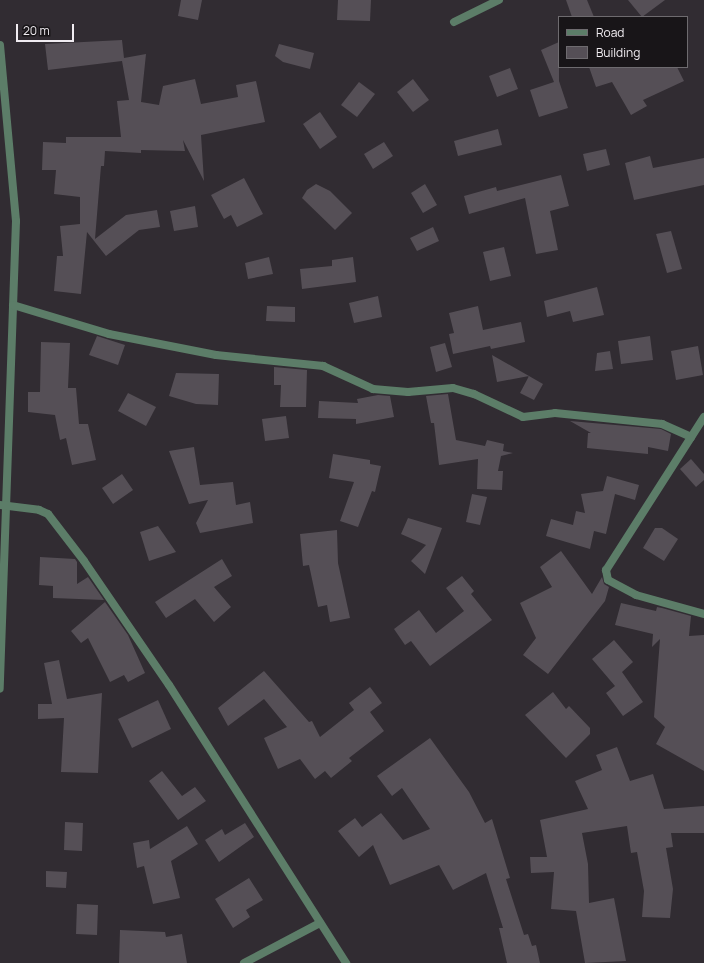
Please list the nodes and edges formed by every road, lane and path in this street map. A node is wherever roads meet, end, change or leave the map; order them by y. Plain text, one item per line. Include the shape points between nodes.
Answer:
1 (499, 0) edge
2 (454, 22) dead end
3 (0, 45) edge
4 (13, 305) junction
5 (704, 417) edge
6 (691, 437) junction
7 (4, 505) edge
8 (704, 614) edge
9 (0, 689) edge
10 (320, 924) junction
11 (244, 963) edge
12 (346, 963) edge

1 - 2 street
3 - 4 street via 16,221
4 - 6 street via 109,334 208,354 323,366 373,389 408,392 453,388 474,394 523,417 555,413 662,424
4 - 7 street
5 - 6 street
6 - 8 street via 606,570 606,575 608,580 636,595
7 - 9 street
7 - 10 street via 39,510 48,514 84,561 169,685
10 - 11 street
10 - 12 street

